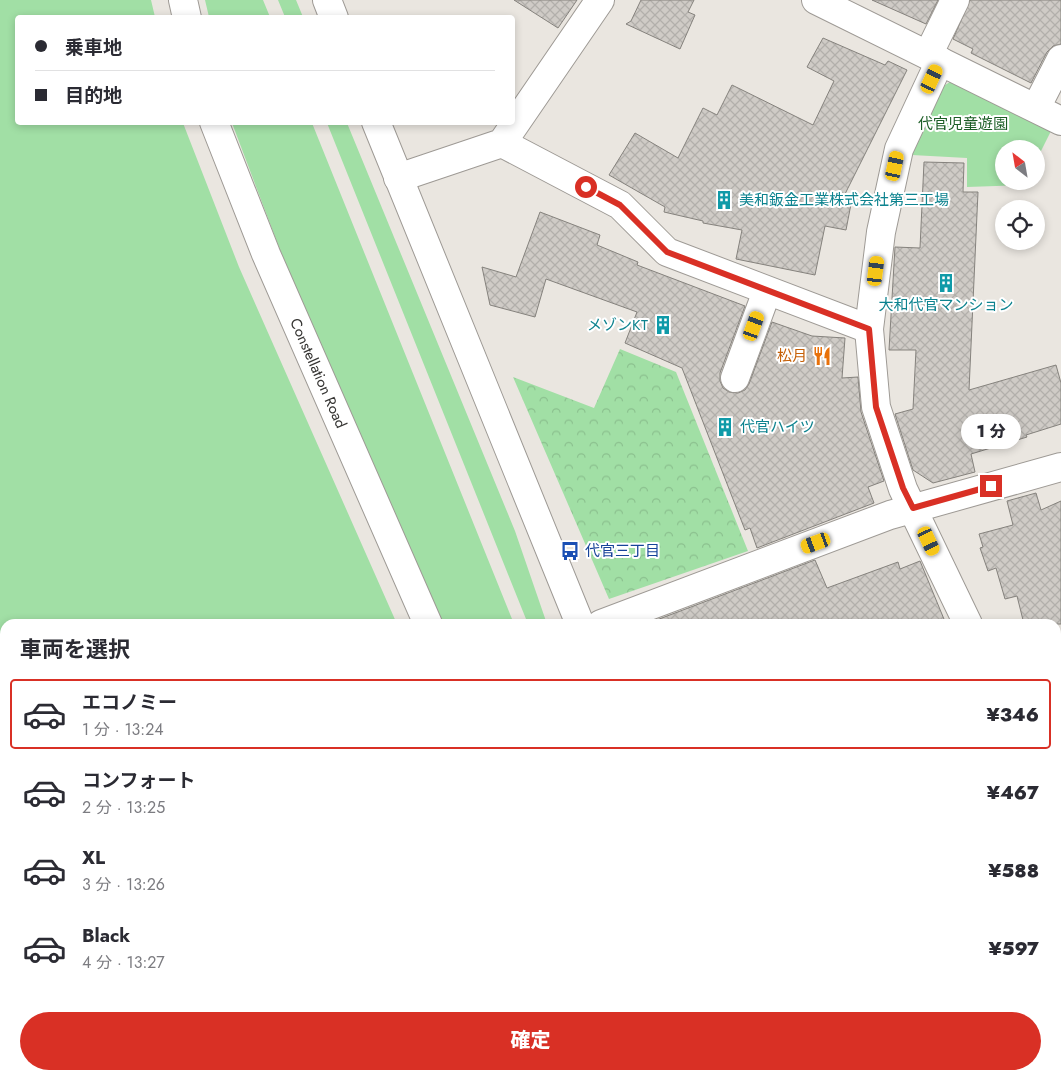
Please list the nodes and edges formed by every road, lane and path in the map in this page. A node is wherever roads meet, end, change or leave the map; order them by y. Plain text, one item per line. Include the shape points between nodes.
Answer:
1 (183, 0) edge
2 (328, 0) edge
3 (600, 0) edge
4 (955, 0) edge
5 (821, 1) edge
6 (186, 15) edge
7 (333, 15) edge
8 (934, 58) junction
9 (1061, 59) edge
10 (1036, 108) junction
11 (1061, 121) edge
12 (515, 124) edge
13 (215, 125) edge
14 (377, 125) edge
15 (514, 125) edge
16 (502, 143) junction
17 (398, 178) junction
18 (767, 291) junction
19 (869, 329) junction
20 (735, 378) dead end
21 (1061, 468) edge
22 (913, 508) junction
23 (426, 619) edge
24 (578, 619) edge
25 (614, 619) edge
26 (966, 619) edge

1 - 6 street
2 - 7 street
3 - 12 street
4 - 8 street
5 - 8 street
8 - 10 street
8 - 19 street via 899,149 881,232
9 - 10 street
10 - 11 street
13 - 23 street, Constellation Road via 266,254
14 - 17 street
15 - 16 street
16 - 17 street
16 - 18 street via 620,205 667,252
17 - 24 street
18 - 19 street
18 - 20 street
19 - 22 street via 876,407 903,488
21 - 22 street
22 - 25 street
22 - 26 street

